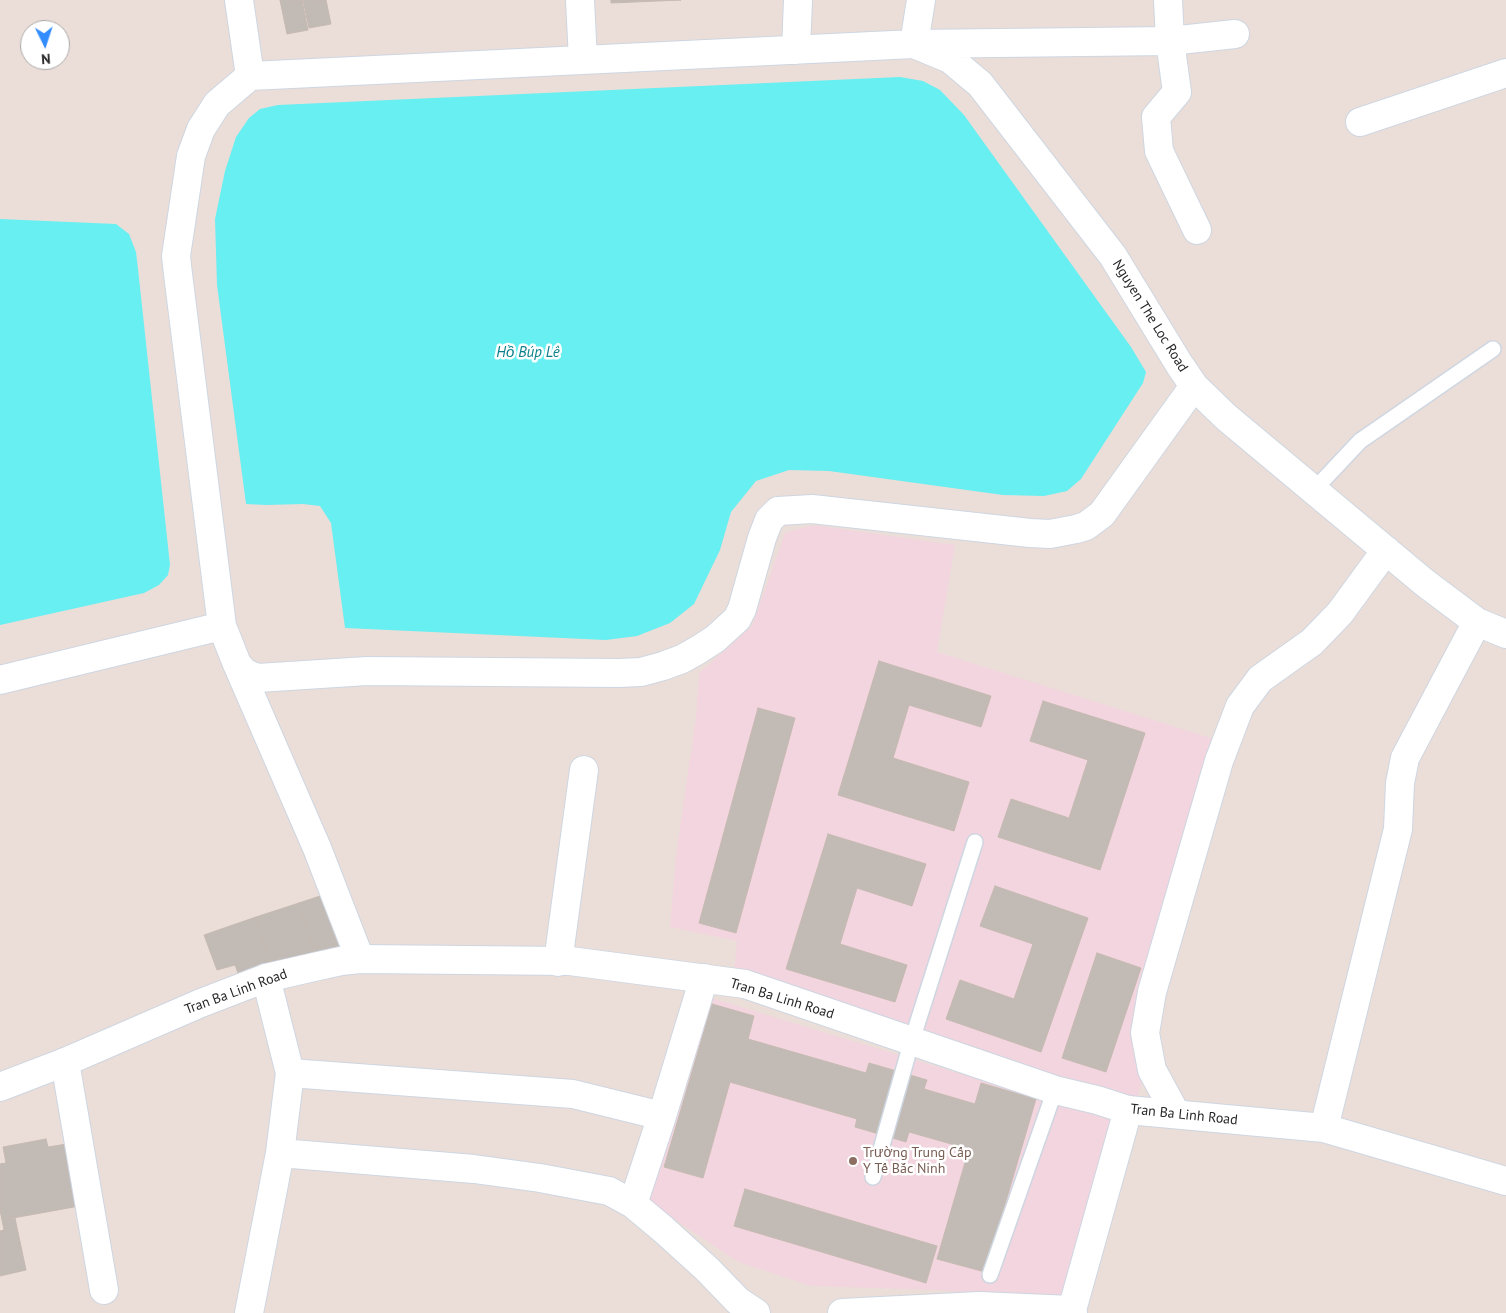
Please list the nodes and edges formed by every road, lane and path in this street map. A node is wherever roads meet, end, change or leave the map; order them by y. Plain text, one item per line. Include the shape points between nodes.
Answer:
1 (239, 0) edge
2 (580, 0) edge
3 (798, 0) edge
4 (921, 0) edge
5 (1168, 0) edge
6 (1235, 34) dead end
7 (1170, 42) junction
8 (914, 44) junction
9 (796, 50) junction
10 (583, 60) junction
11 (1506, 73) edge
12 (250, 76) junction
13 (1360, 122) dead end
14 (1197, 230) dead end
15 (1493, 349) dead end
16 (1194, 386) junction
17 (1314, 490) junction
18 (1386, 550) junction
19 (1477, 622) junction
20 (222, 626) junction
21 (1506, 634) edge
22 (236, 664) junction
23 (0, 680) edge
24 (584, 770) dead end
25 (974, 842) dead end
26 (360, 959) junction
27 (558, 962) junction
28 (266, 978) junction
29 (704, 978) junction
30 (912, 1040) junction
31 (65, 1062) junction
32 (290, 1073) junction
33 (0, 1086) edge
34 (1055, 1090) junction
35 (1128, 1110) junction
36 (1176, 1114) junction
37 (662, 1116) junction
38 (1324, 1128) junction
39 (280, 1153) junction
40 (873, 1177) dead end
41 (1506, 1181) edge
42 (633, 1204) junction
43 (990, 1275) dead end
44 (104, 1290) dead end
45 (1073, 1312) edge
46 (249, 1313) edge
47 (756, 1313) edge
48 (842, 1313) edge

1 - 12 street
2 - 10 street
3 - 9 street
4 - 8 street
5 - 7 street
6 - 7 street
7 - 8 street
7 - 14 street via 1178,92 1156,117 1159,151
8 - 9 street, Nguyen The Loc Road
8 - 16 street, Nguyen The Loc Road via 950,59 980,84 1113,256
9 - 10 street, Nguyen The Loc Road
10 - 12 street, Nguyen The Loc Road
11 - 13 street
12 - 20 street via 217,104 201,129 191,156 176,256
15 - 17 lane via 1360,441
16 - 17 street, Nguyen The Loc Road
16 - 22 street via 1102,514 1076,529 1050,534 1030,533 812,509 778,511 769,520 737,619 698,650 664,666 641,672 611,673 367,671 258,678
17 - 18 street, Nguyen The Loc Road
18 - 19 street, Nguyen The Loc Road
18 - 36 street via 1340,613 1312,642 1260,680 1240,706 1219,761 1152,992 1145,1033 1152,1070
19 - 21 street, Nguyen The Loc Road
19 - 38 street via 1405,758 1400,783 1398,829
20 - 22 street
20 - 23 street
22 - 26 street via 317,848
24 - 27 street
25 - 30 lane
26 - 27 street, Tran Ba Linh Road
26 - 28 street, Tran Ba Linh Road
27 - 29 street, Tran Ba Linh Road
28 - 31 street, Tran Ba Linh Road
28 - 32 street
29 - 30 street, Tran Ba Linh Road via 745,984
29 - 37 street
30 - 34 street, Tran Ba Linh Road
30 - 40 lane
31 - 33 street, Tran Ba Linh Road
31 - 44 street
32 - 37 street via 573,1094
32 - 39 street
34 - 35 street, Tran Ba Linh Road
34 - 43 lane
35 - 36 street, Tran Ba Linh Road
35 - 45 street
36 - 38 street, Tran Ba Linh Road
37 - 42 street
38 - 41 street, Tran Ba Linh Road
39 - 42 street via 474,1169 540,1178 609,1191
39 - 46 street
42 - 47 street via 738,1301
45 - 48 street via 979,1306

